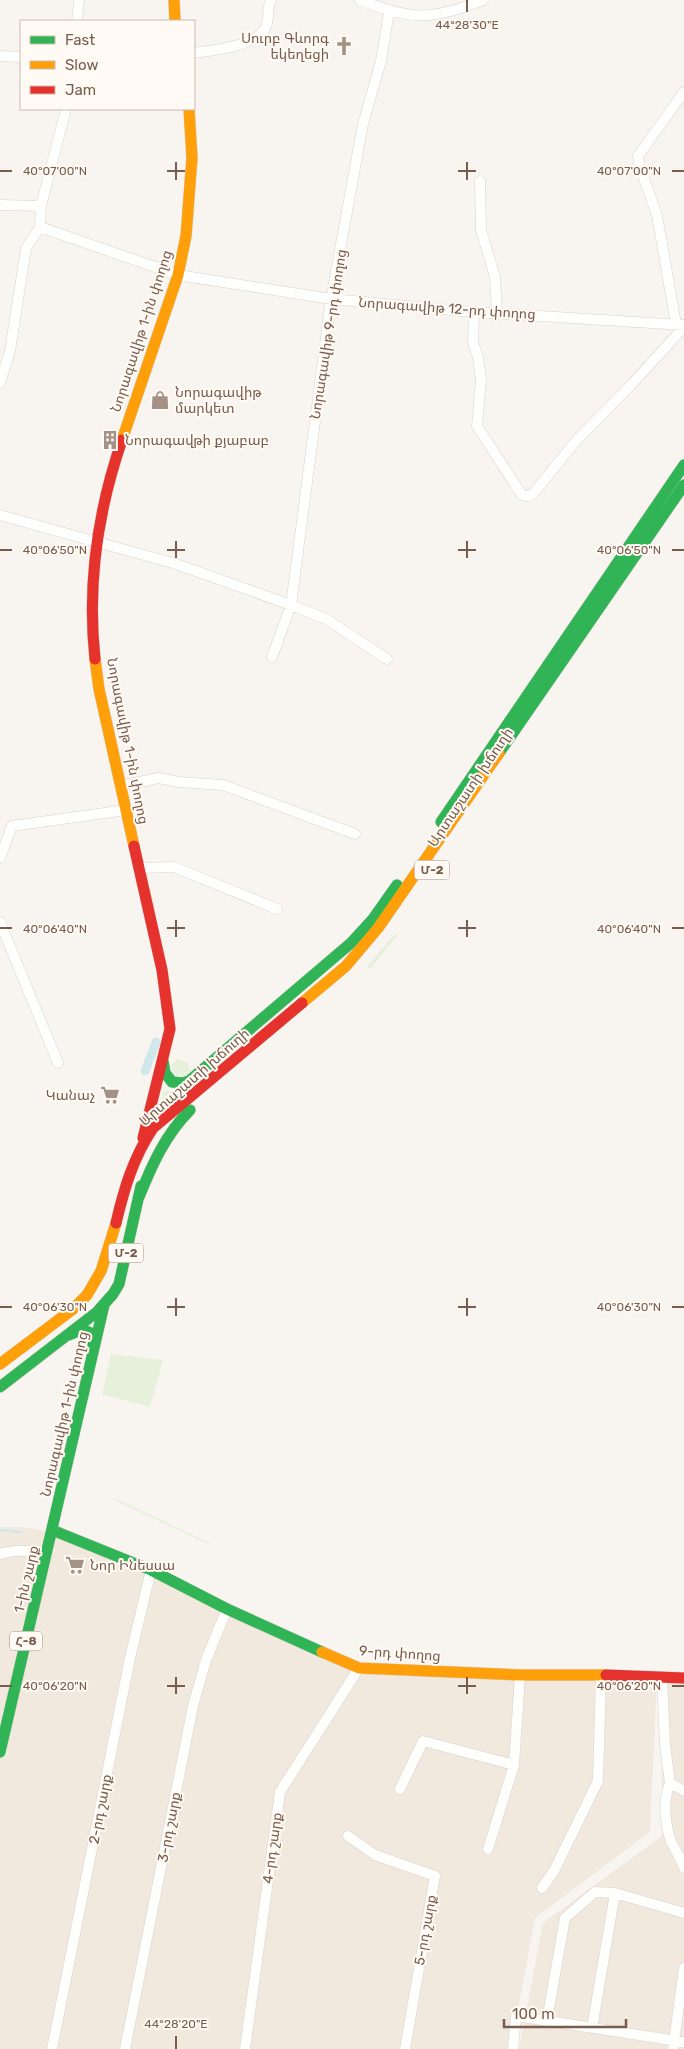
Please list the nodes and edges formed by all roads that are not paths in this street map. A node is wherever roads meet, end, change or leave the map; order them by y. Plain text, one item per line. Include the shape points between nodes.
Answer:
1 (79, 0) edge
2 (174, 0) edge
3 (271, 0) edge
4 (360, 0) edge
5 (483, 0) edge
6 (389, 12) junction
7 (77, 20) edge
8 (175, 20) edge
9 (195, 53) edge
10 (0, 56) edge
11 (20, 57) edge
12 (684, 92) edge
13 (66, 110) edge
14 (189, 110) edge
15 (480, 181) dead end
16 (0, 205) edge
17 (41, 206) junction
18 (40, 227) junction
19 (178, 275) junction
20 (331, 299) junction
21 (474, 312) junction
22 (497, 312) junction
23 (681, 325) edge
24 (0, 383) edge
25 (684, 465) edge
26 (684, 485) edge
27 (684, 504) edge
28 (0, 515) edge
29 (97, 543) junction
30 (291, 605) junction
31 (272, 658) dead end
32 (387, 659) dead end
33 (120, 786) junction
34 (126, 810) junction
35 (355, 834) dead end
36 (457, 835) dead end
37 (0, 858) edge
38 (139, 868) junction
39 (430, 873) dead end
40 (277, 908) dead end
41 (0, 922) edge
42 (375, 949) dead end
43 (365, 961) dead end
44 (163, 1060) junction
45 (58, 1063) dead end
46 (140, 1146) junction
47 (139, 1197) junction
48 (117, 1226) junction
49 (104, 1305) junction
50 (66, 1336) junction
51 (93, 1353) junction
52 (0, 1364) edge
53 (0, 1387) edge
54 (52, 1530) junction
55 (0, 1554) edge
56 (47, 1554) junction
57 (151, 1570) junction
58 (227, 1609) junction
59 (359, 1668) junction
60 (520, 1675) junction
61 (601, 1675) junction
62 (662, 1677) junction
63 (684, 1678) edge
64 (0, 1752) edge
65 (514, 1765) junction
66 (670, 1783) junction
67 (400, 1789) dead end
68 (684, 1790) edge
69 (348, 1836) dead end
70 (488, 1849) dead end
71 (684, 1866) edge
72 (542, 1888) dead end
73 (615, 1893) junction
74 (684, 1913) edge
75 (684, 1968) edge
76 (547, 2020) junction
77 (592, 2028) junction
78 (677, 2044) edge
79 (52, 2049) edge
80 (125, 2049) edge
81 (245, 2049) edge
82 (405, 2049) edge
83 (512, 2049) edge

1 - 7 street
2 - 8 main road
3 - 9 street via 268,21 254,39
4 - 6 street
5 - 6 street via 456,11 427,17
6 - 20 street, Նորագավիթ 9-րդ փողոց via 381,61 363,124
10 - 11 street
12 - 23 street via 638,156 657,215
13 - 17 street
14 - 19 main road, Նորագավիթ 1-ին փողոց via 192,168 186,236
15 - 22 street via 481,230 495,277
16 - 17 street
17 - 18 street
18 - 19 street, Նորագավիթ 12-րդ փողոց
18 - 24 street via 26,248 10,351
19 - 20 street, Նորագավիթ 12-րդ փողոց
19 - 29 main road, Նորագավիթ 1-ին փողոց via 114,467
20 - 21 street, Նորագավիթ 12-րդ փողոց
20 - 30 street, Նորագավիթ 9-րդ փողոց
21 - 22 street, Նորագավիթ 12-րդ փողոց
21 - 23 street via 473,342 481,379 477,426 522,495 528,496 631,385
22 - 23 street, Նորագավիթ 12-րդ փողոց
25 - 44 main road, Արտաշատի խճուղի via 373,919 327,965 189,1081 172,1082 165,1073
26 - 46 main road, Արտաշատի խճուղի / Մ-2 via 378,928 346,966 161,1122
27 - 36 main road, Արտաշատի խճուղի
28 - 29 street
29 - 30 street via 176,564
29 - 33 main road, Նորագավիթ 1-ին փողոց via 92,585 94,647 99,688
30 - 31 street, Նորագավիթ 9-րդ փողոց
30 - 32 street via 326,619
33 - 34 main road, Նորագավիթ 1-ին փողոց
33 - 35 street via 159,778 223,785
34 - 37 street via 12,826
34 - 38 main road, Նորագավիթ 1-ին փողոց
38 - 40 street via 174,867
38 - 44 main road, Նորագավիթ 1-ին փողոց via 162,970 170,1029
39 - 42 main road, Մ-2
41 - 45 street
43 - 47 main road, Արտաշատի խճուղի / Մ-2 via 178,1122 160,1148
44 - 46 main road, Նորագավիթ 1-ին փողոց
46 - 47 main road, Մ-2 via 144,1162
46 - 48 main road, Մ-2
47 - 49 main road, Մ-2 via 119,1284
48 - 49 main road, Մ-2
48 - 52 main road, Մ-2 via 96,1282 84,1299
49 - 50 main road, Մ-2
49 - 51 main road, Նորագավիթ 1-ին փողոց / Հ-8
50 - 51 main road via 78,1330 87,1331 93,1338
50 - 53 main road, Մ-2
51 - 54 main road, Նորագավիթ 1-ին փողոց / Հ-8
54 - 56 main road, 1-ին շարք / Հ-8
54 - 57 main road, 9-րդ փողոց
55 - 56 street via 31,1550
56 - 64 main road, 1-ին շարք / Հ-8
57 - 58 main road, 9-րդ փողոց
57 - 79 street, 2-րդ շարք via 130,1658
58 - 59 main road, 9-րդ փողոց
58 - 80 street, 3-րդ շարք via 206,1660 193,1706
59 - 60 main road, 9-րդ փողոց
59 - 81 street, 4-րդ շարք via 280,1792
60 - 61 main road, 9-րդ փողոց
60 - 65 street
61 - 62 main road, 9-րդ փողոց
61 - 72 street via 598,1781 554,1871
62 - 63 main road, 9-րդ փողոց
62 - 66 street
65 - 67 street via 423,1741
65 - 70 street
66 - 68 street
66 - 71 street via 665,1807 671,1839
69 - 82 street, 5-րդ շարք via 375,1855 435,1876
73 - 74 street
73 - 76 street via 595,1892 566,1918
73 - 77 street
75 - 78 street
76 - 77 street
76 - 83 street via 516,2016
77 - 78 street

